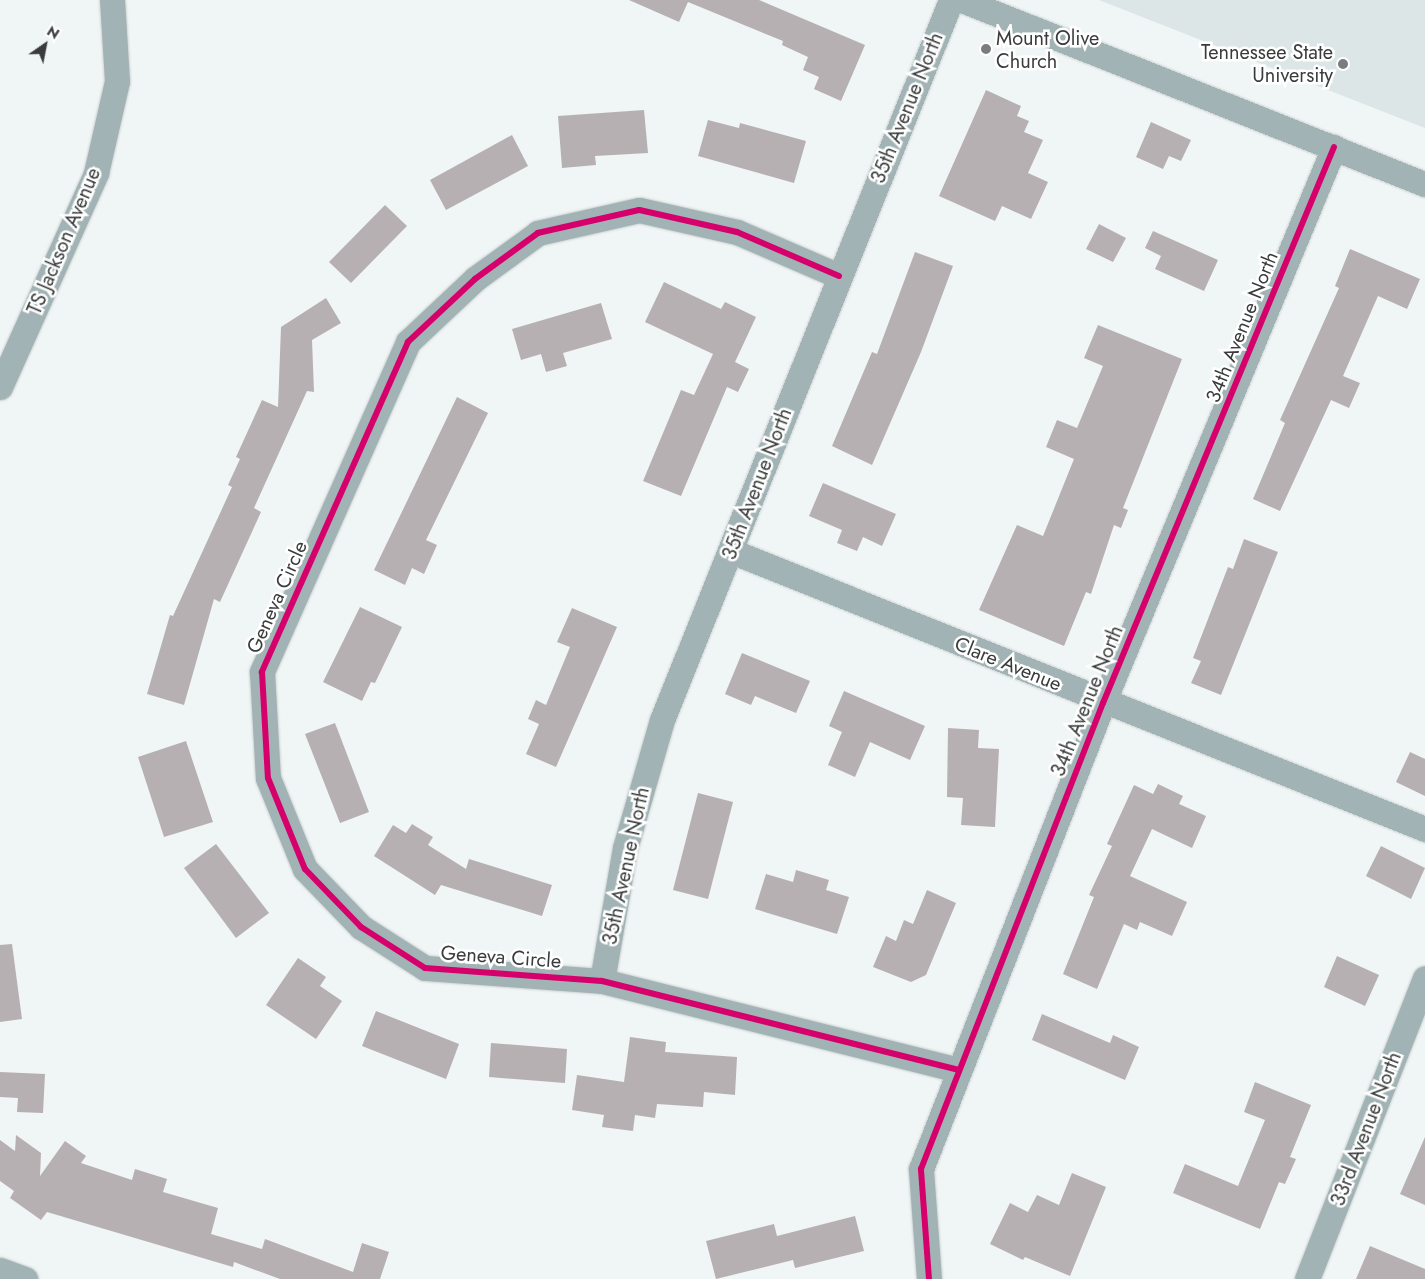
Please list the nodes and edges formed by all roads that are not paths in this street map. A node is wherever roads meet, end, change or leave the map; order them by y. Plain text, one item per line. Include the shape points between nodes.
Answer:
1 (112, 0) edge
2 (951, 0) edge
3 (962, 0) edge
4 (1334, 147) junction
5 (1425, 184) edge
6 (839, 276) junction
7 (0, 387) edge
8 (731, 551) junction
9 (1103, 703) junction
10 (1425, 829) edge
11 (1425, 978) edge
12 (602, 980) junction
13 (960, 1070) junction
14 (0, 1270) edge
15 (24, 1279) edge
16 (929, 1279) edge
17 (1306, 1279) edge

1 - 7 street, TS Jackson Avenue via 117,81 96,173
2 - 6 street, 35th Avenue North
3 - 4 street
4 - 5 street
4 - 9 street, 34th Avenue North
6 - 8 street, 35th Avenue North
6 - 12 street, Geneva Circle via 737,232 639,210 538,233 475,279 408,342 262,672 268,778 305,870 362,927 425,968
8 - 9 street, Clare Avenue
8 - 12 street, 35th Avenue North via 662,720 625,848
9 - 10 street, Clare Avenue
9 - 13 street, 34th Avenue North
11 - 17 street, 33rd Avenue North
12 - 13 street, Geneva Circle
13 - 16 street, 34th Avenue North via 921,1169
14 - 15 street

